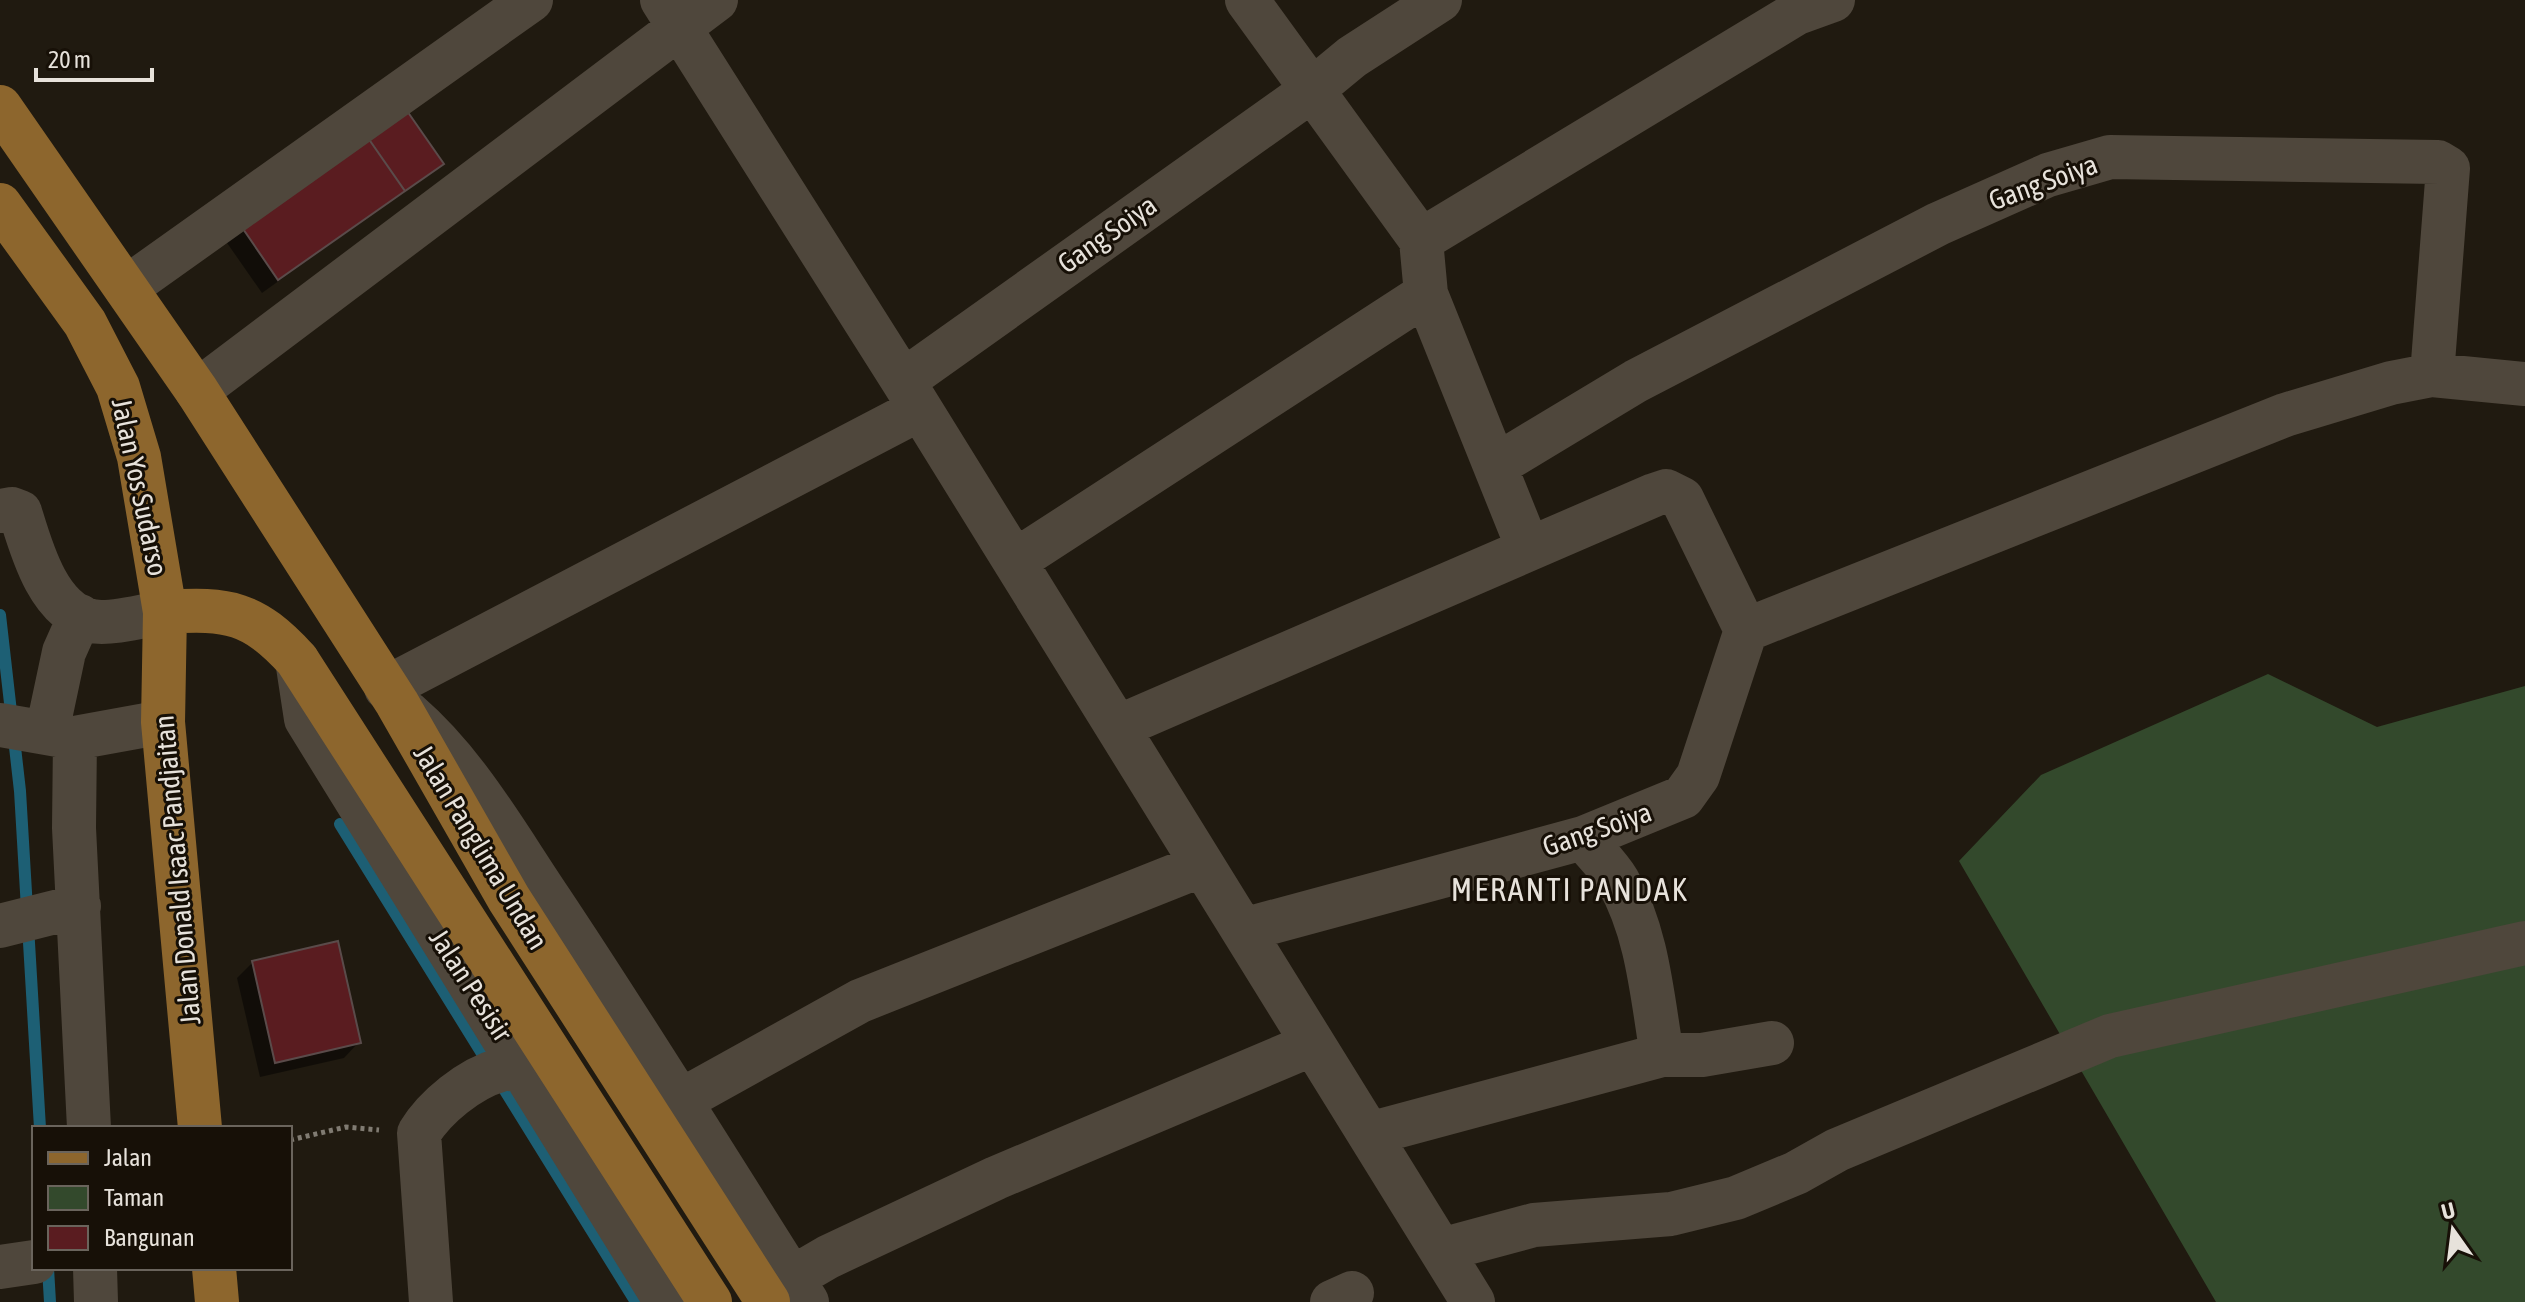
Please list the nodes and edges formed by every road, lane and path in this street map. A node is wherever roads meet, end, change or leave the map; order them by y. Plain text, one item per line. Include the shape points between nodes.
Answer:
1 (531, 0) edge
2 (716, 0) edge
3 (1247, 0) edge
4 (1440, 0) edge
5 (1815, 7) edge
6 (672, 14) edge
7 (1312, 90) junction
8 (0, 107) edge
9 (0, 205) edge
10 (1421, 240) junction
11 (126, 288) junction
12 (1426, 294) junction
13 (2432, 375) junction
14 (2525, 384) edge
15 (197, 391) junction
16 (912, 395) junction
17 (1495, 466) junction
18 (6, 510) edge
19 (1528, 548) junction
20 (1015, 561) junction
21 (165, 612) junction
22 (80, 616) junction
23 (1746, 630) junction
24 (297, 660) junction
25 (392, 695) junction
26 (163, 722) junction
27 (1118, 727) junction
28 (37, 731) edge
29 (1583, 838) junction
30 (1202, 865) junction
31 (509, 899) junction
32 (36, 916) edge
33 (469, 925) junction
34 (1243, 930) junction
35 (2525, 943) edge
36 (1772, 1043) dead end
37 (1313, 1044) junction
38 (1662, 1055) junction
39 (497, 1076) junction
40 (692, 1093) junction
41 (88, 1126) edge
42 (200, 1126) edge
43 (419, 1133) junction
44 (1369, 1134) junction
45 (292, 1140) edge
46 (718, 1192) junction
47 (1441, 1250) junction
48 (95, 1270) edge
49 (214, 1270) edge
50 (800, 1282) edge
51 (96, 1302) edge
52 (217, 1302) edge
53 (431, 1302) edge
54 (666, 1302) edge
55 (710, 1302) edge
56 (1473, 1302) edge

1 - 11 street
2 - 6 street
3 - 7 street
4 - 7 street, Gang Soiya
5 - 10 street
6 - 15 street
6 - 16 street
7 - 10 street
7 - 16 street, Gang Soiya
8 - 11 main road
9 - 21 main road, Jalan Yos Sudarso via 85,323 118,387 151,514
10 - 12 street
11 - 15 main road
12 - 17 street
12 - 20 street
13 - 14 street
13 - 17 street, Gang Soiya via 2448,168 2438,162 2110,157 2048,175 1938,224 1636,381
13 - 23 street via 2285,415
15 - 25 main road, Jalan Panglima Undan
16 - 20 street
16 - 25 street, Gang Soiya
17 - 19 street
18 - 22 street via 20,512 32,552 55,594
19 - 23 street via 1654,495 1675,493
19 - 27 street
20 - 27 street
21 - 22 street via 93,622
21 - 24 main road, Jalan Panglima Undan via 240,615 271,632
21 - 26 main road, Jalan Donald Isaac Pandjaitan
22 - 28 street
23 - 29 street, Gang Soiya via 1693,787 1676,800
24 - 33 main road, Jalan Panglima Undan
24 - 39 street, Jalan Pesisir via 306,719
25 - 31 main road, Jalan Panglima Undan
25 - 40 street via 436,737 472,783
26 - 28 street
26 - 42 main road, Jalan Donald Isaac Pandjaitan
27 - 30 street
28 - 32 street via 74,828
29 - 34 street, Gang Soiya
29 - 38 street via 1617,880 1633,914
30 - 34 street
30 - 40 street via 860,1001
31 - 33 main road
31 - 46 main road, Jalan Panglima Undan
32 - 41 street
33 - 55 main road, Jalan Panglima Undan
34 - 37 street
35 - 47 street via 2110,1036 1736,1198 1671,1214 1534,1225
36 - 38 street via 1702,1055
37 - 44 street
37 - 50 street via 996,1178
38 - 44 street
39 - 43 street via 430,1114
39 - 54 street, Jalan Pesisir
40 - 46 street
43 - 45 path via 346,1127
43 - 53 street
44 - 47 street
46 - 50 main road, Jalan Panglima Undan
47 - 56 street
48 - 51 street
49 - 52 main road

